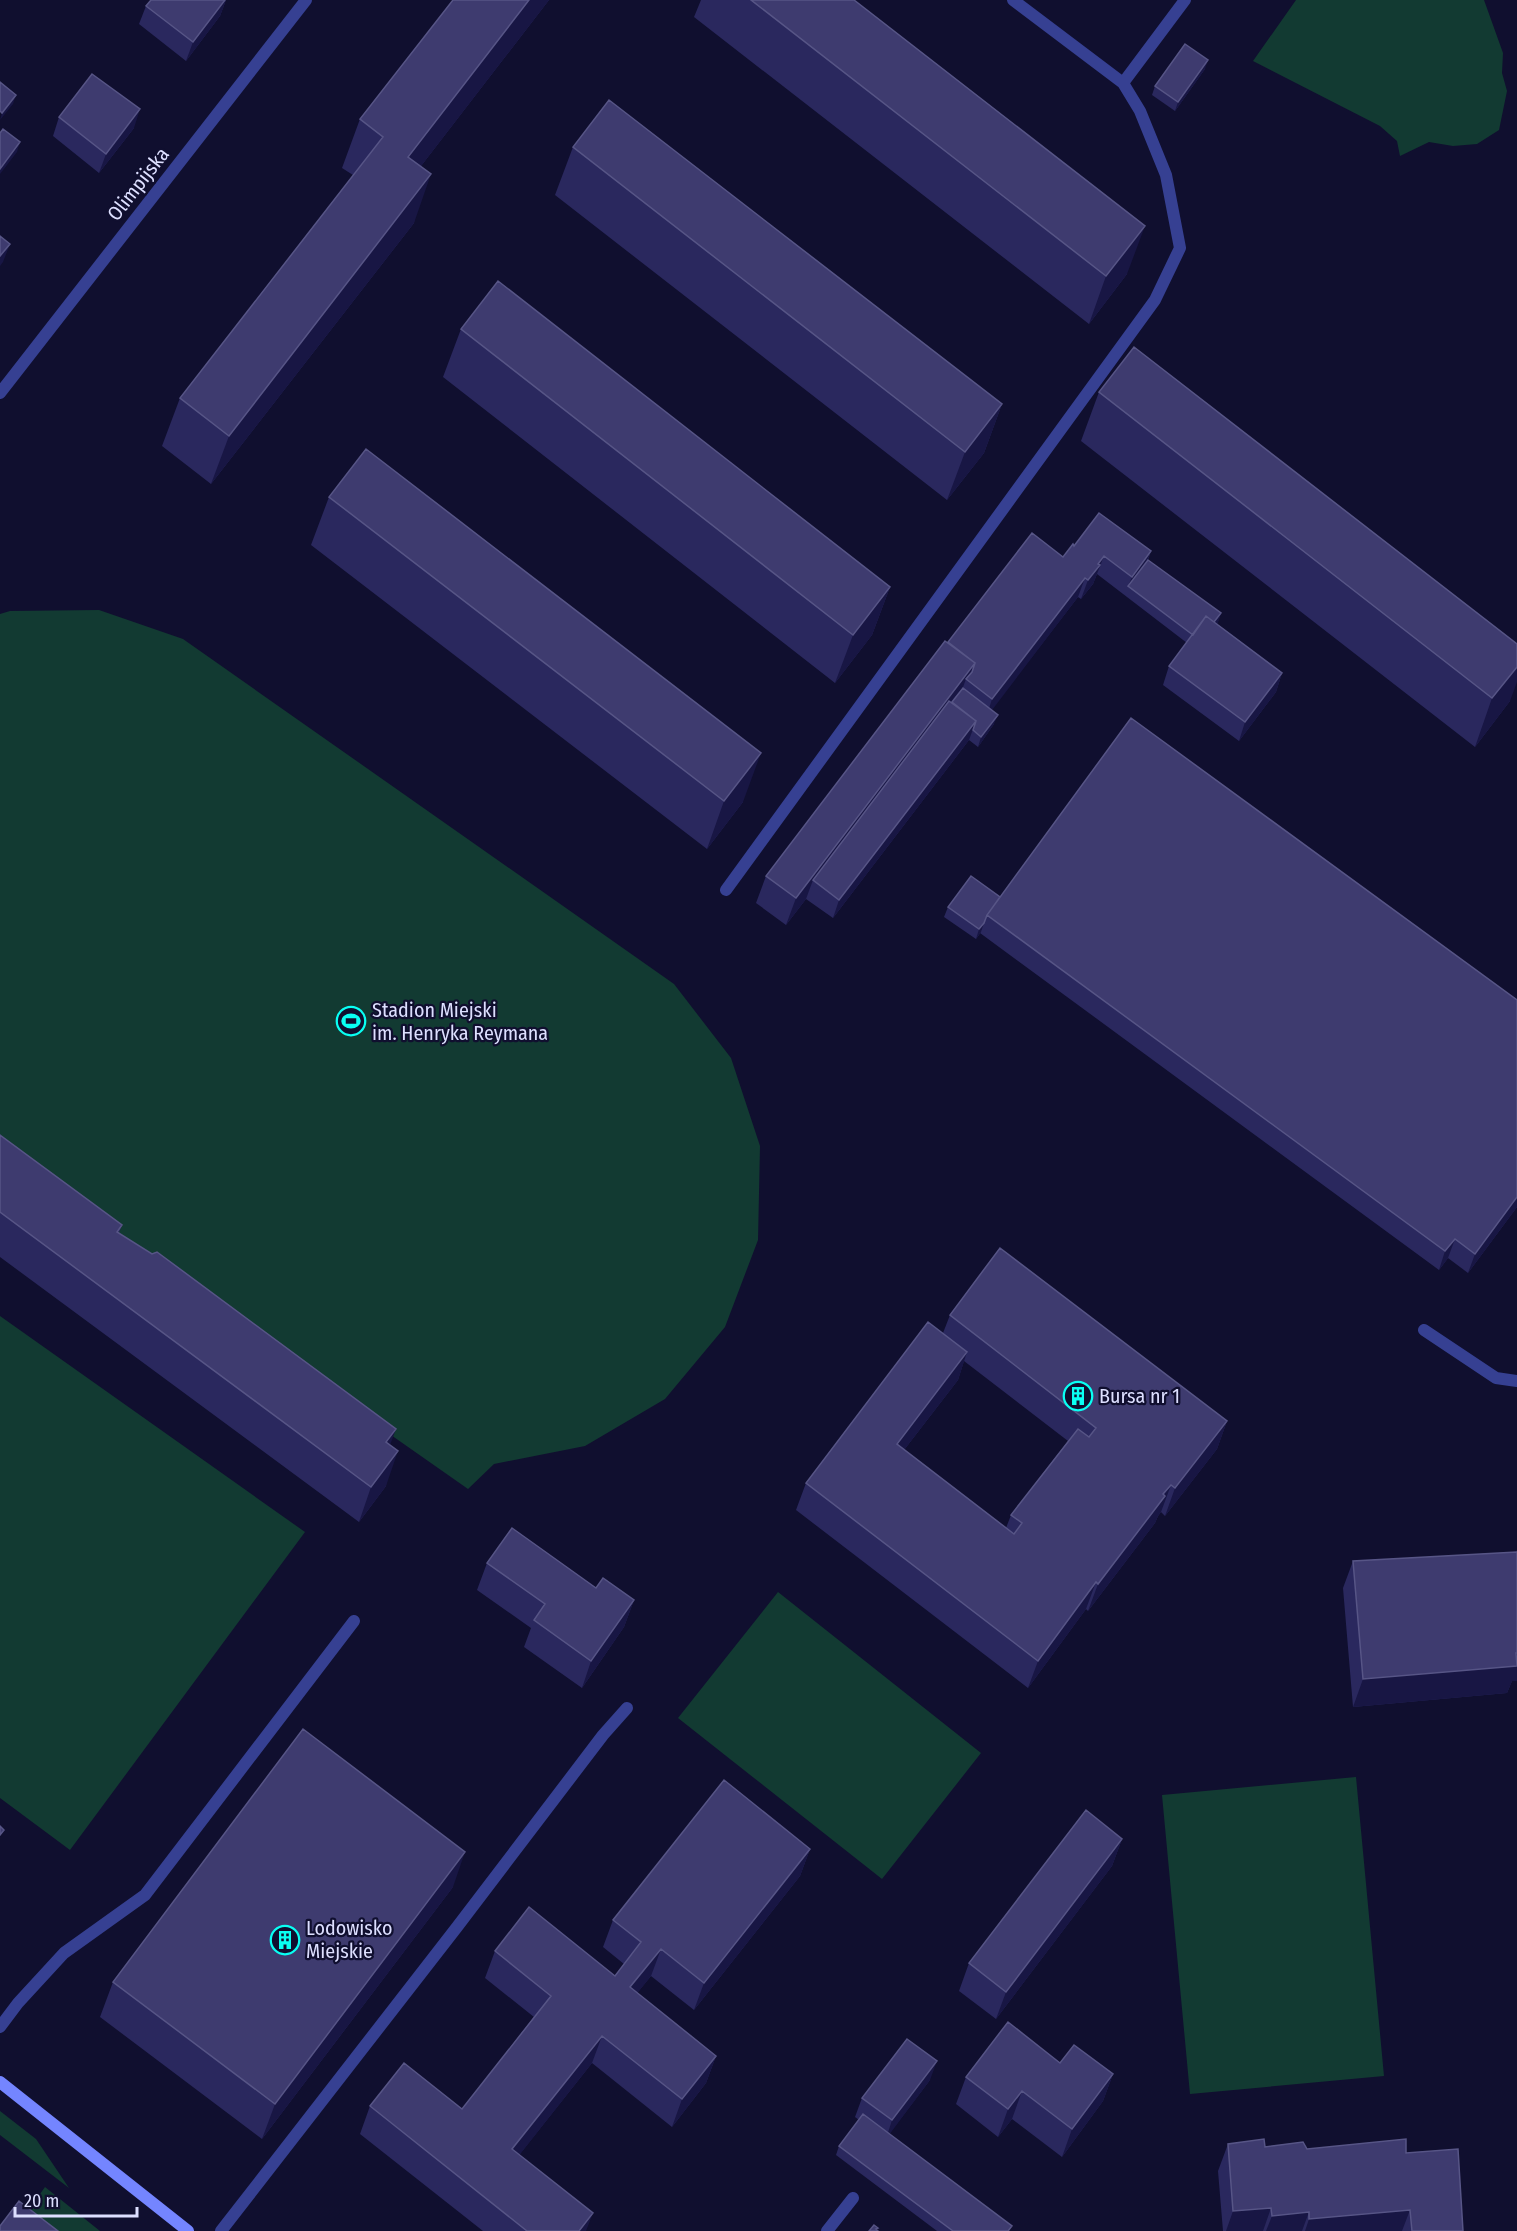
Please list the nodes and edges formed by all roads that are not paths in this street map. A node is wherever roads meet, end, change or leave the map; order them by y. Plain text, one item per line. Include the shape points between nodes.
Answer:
1 (306, 0) edge
2 (1013, 0) edge
3 (1185, 0) edge
4 (1123, 82) junction
5 (0, 393) edge
6 (726, 890) dead end
7 (1424, 1330) dead end
8 (1517, 1381) edge
9 (354, 1621) dead end
10 (627, 1707) dead end
11 (0, 2027) edge
12 (0, 2082) edge
13 (853, 2198) dead end
14 (189, 2231) edge
15 (221, 2231) edge
16 (826, 2231) edge

1 - 5 street, Olimpijska
2 - 4 street
3 - 4 street
4 - 6 street via 1140,111 1166,175 1180,248 1155,300
7 - 8 street via 1496,1378
9 - 11 street via 145,1895 64,1953
10 - 15 street
12 - 14 street
13 - 16 street

